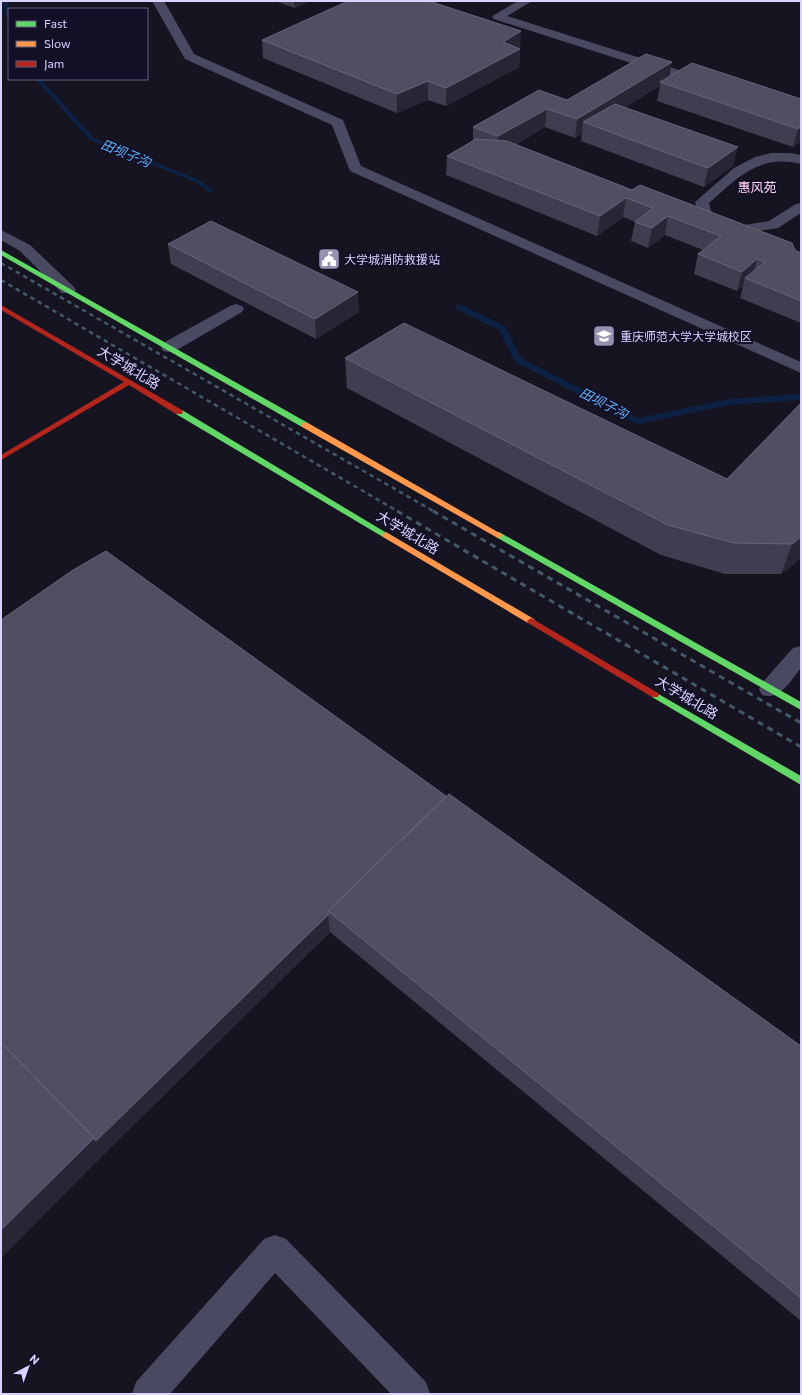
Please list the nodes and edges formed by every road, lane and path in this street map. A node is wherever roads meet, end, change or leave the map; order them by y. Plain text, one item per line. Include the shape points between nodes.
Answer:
1 (158, 1) edge
2 (526, 1) edge
3 (718, 86) edge
4 (799, 157) edge
5 (801, 207) edge
6 (1, 234) edge
7 (1, 252) edge
8 (68, 290) junction
9 (1, 307) edge
10 (236, 309) dead end
11 (1, 314) edge
12 (34, 326) junction
13 (169, 347) junction
14 (801, 368) edge
15 (128, 383) junction
16 (1, 458) edge
17 (801, 654) edge
18 (770, 689) junction
19 (801, 706) edge
20 (801, 781) edge
21 (148, 1394) edge
22 (414, 1394) edge

1 - 14 street via 189,56 338,123 355,168
2 - 3 street via 498,17
4 - 5 street via 771,156 745,165 702,202 704,213 720,226 745,230 773,225
6 - 8 street via 25,248
7 - 8 main road
8 - 13 main road
9 - 12 main road, 大学城北路
10 - 13 street
11 - 12 street
12 - 15 main road, 大学城北路
13 - 18 main road
15 - 16 main road
15 - 20 main road, 大学城北路
17 - 18 street
18 - 19 main road
21 - 22 street via 275,1250

